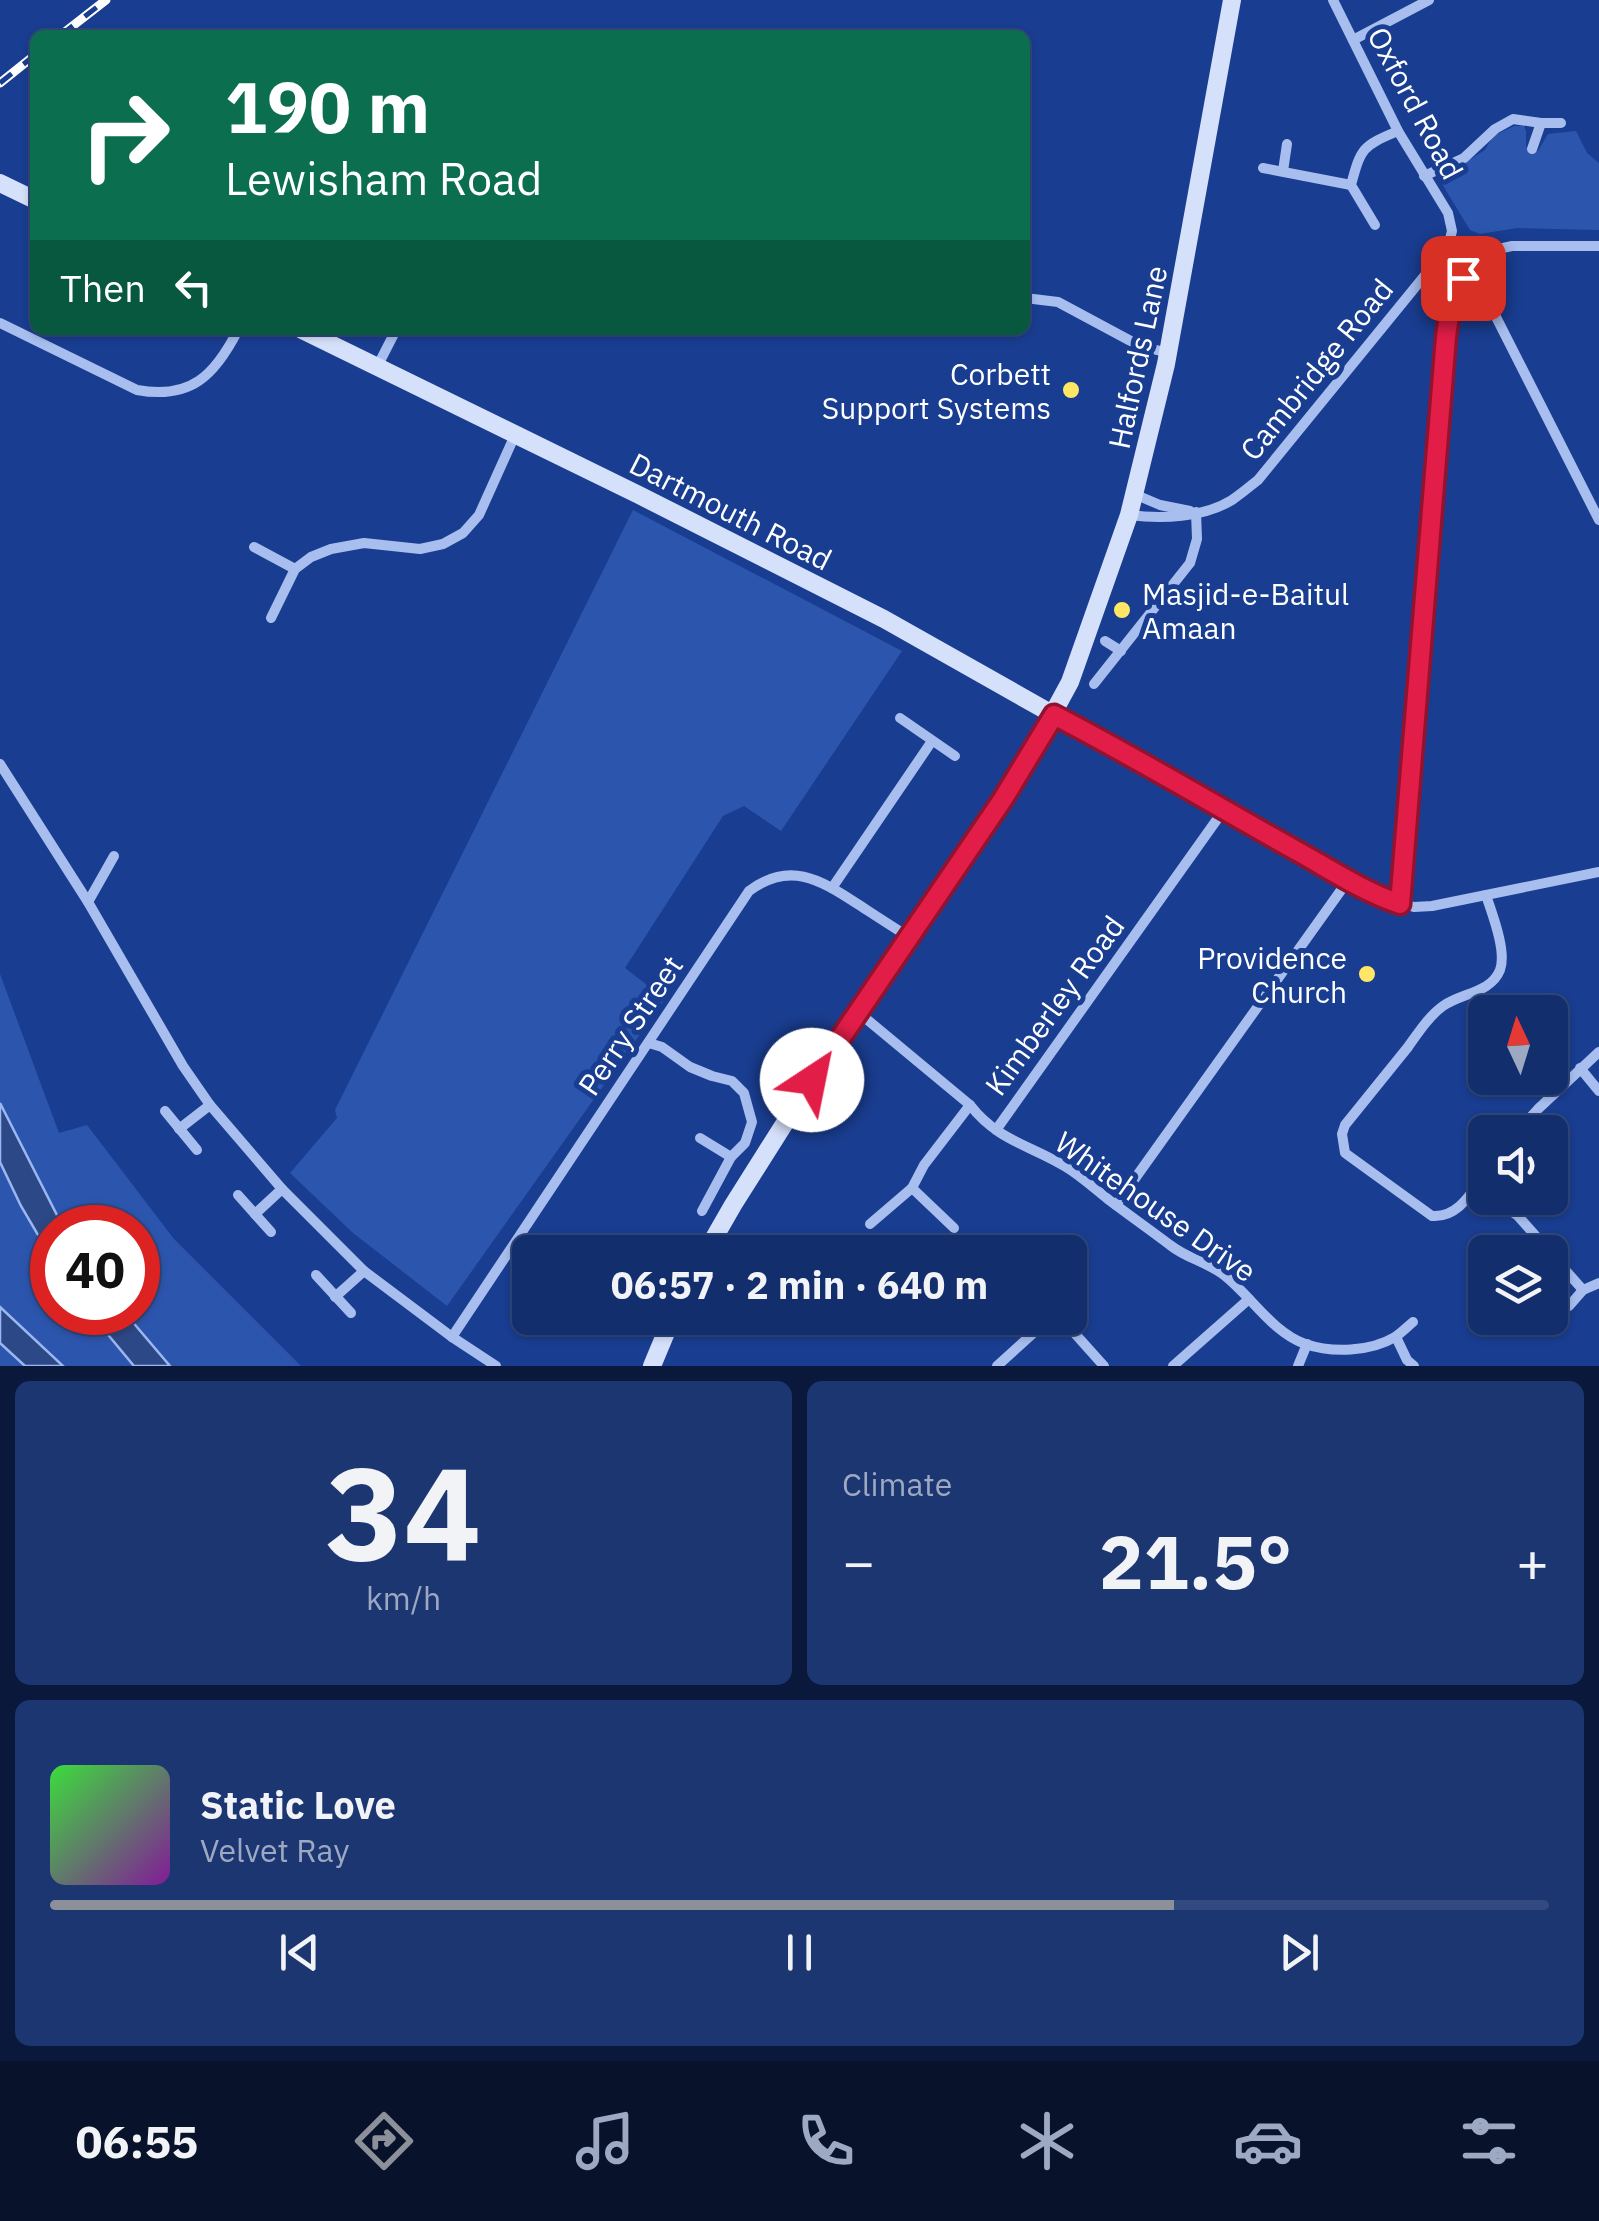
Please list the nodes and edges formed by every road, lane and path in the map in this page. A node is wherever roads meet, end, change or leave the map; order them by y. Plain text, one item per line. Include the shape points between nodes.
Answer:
1 (1232, 0) edge
2 (1333, 0) edge
3 (1429, 0) edge
4 (1353, 40) junction
5 (1541, 123) junction
6 (1561, 123) dead end
7 (1398, 131) junction
8 (1286, 144) dead end
9 (1532, 150) dead end
10 (1264, 168) dead end
11 (1283, 171) junction
12 (1424, 176) junction
13 (0, 183) edge
14 (1351, 185) junction
15 (30, 198) edge
16 (1375, 224) dead end
17 (1452, 231) joint
18 (1599, 246) edge
19 (1466, 274) junction
20 (1030, 299) edge
21 (0, 324) edge
22 (235, 335) edge
23 (312, 335) edge
24 (393, 335) edge
25 (1168, 353) junction
26 (377, 367) junction
27 (515, 436) junction
28 (1134, 494) junction
29 (1196, 512) junction
30 (1128, 514) junction
31 (1599, 520) edge
32 (254, 547) dead end
33 (296, 569) junction
34 (272, 618) dead end
35 (1105, 641) dead end
36 (1121, 651) junction
37 (1094, 684) dead end
38 (1054, 715) junction
39 (900, 718) dead end
40 (932, 741) junction
41 (955, 756) dead end
42 (0, 764) edge
43 (1224, 811) junction
44 (114, 856) dead end
45 (1599, 872) edge
46 (1349, 879) junction
47 (832, 888) junction
48 (1486, 895) junction
49 (88, 902) junction
50 (1400, 904) junction
51 (909, 937) junction
52 (858, 1012) junction
53 (649, 1043) junction
54 (1599, 1052) edge
55 (1580, 1068) junction
56 (1599, 1091) edge
57 (210, 1104) junction
58 (970, 1105) junction
59 (164, 1111) dead end
60 (1534, 1115) edge
61 (180, 1129) junction
62 (996, 1130) junction
63 (700, 1138) dead end
64 (198, 1150) dead end
65 (731, 1158) junction
66 (282, 1188) junction
67 (912, 1188) junction
68 (238, 1195) dead end
69 (1468, 1200) edge
70 (1116, 1205) junction
71 (702, 1211) dead end
72 (256, 1214) junction
73 (1516, 1215) edge
74 (870, 1224) dead end
75 (954, 1228) dead end
76 (270, 1232) dead end
77 (716, 1235) edge
78 (1534, 1235) edge
79 (364, 1270) junction
80 (1568, 1273) edge
81 (316, 1276) dead end
82 (1599, 1284) edge
83 (1583, 1290) junction
84 (336, 1296) junction
85 (1249, 1299) junction
86 (1569, 1306) dead end
87 (351, 1313) dead end
88 (1413, 1322) dead end
89 (665, 1335) edge
90 (452, 1337) junction
91 (1396, 1337) junction
92 (1307, 1344) junction
93 (496, 1366) edge
94 (652, 1366) edge
95 (997, 1366) edge
96 (1104, 1366) edge
97 (1174, 1366) edge
98 (1298, 1366) edge
99 (1414, 1366) edge

1 - 25 street, Halfords Lane
2 - 4 street, Oxford Road
3 - 4 street
4 - 7 street, Oxford Road
5 - 6 street
5 - 9 street
5 - 12 street via 1513,119 1464,158
7 - 12 street, Oxford Road
7 - 14 street via 1362,151
8 - 11 street
10 - 11 street
11 - 14 street
12 - 17 street, Oxford Road
13 - 15 street
14 - 16 street
17 - 29 street, Cambridge Road via 1448,246 1258,480 1231,500
18 - 19 street via 1500,248
19 - 31 street via 1494,313
19 - 50 street via 1450,305 1446,337
20 - 25 street via 1058,302 1140,346
21 - 22 street via 157,394 206,377
23 - 26 street, Dartmouth Road
24 - 26 street
25 - 28 street, Halfords Lane
26 - 27 street, Dartmouth Road
27 - 33 street via 464,533 420,549 331,549
27 - 38 street, Dartmouth Road via 884,619
28 - 29 street
28 - 30 street, Halfords Lane
29 - 30 street, Cambridge Road
29 - 36 street via 1190,563
30 - 38 street, Halfords Lane
32 - 33 street
33 - 34 street
35 - 36 street
36 - 37 street
38 - 43 street
38 - 51 street, Halfords Lane
39 - 40 street
40 - 41 street
40 - 47 street
42 - 49 street
43 - 46 street
43 - 62 street, Kimberley Road
44 - 49 street
45 - 48 street
46 - 50 street
46 - 70 street
47 - 51 street, Perry Street
47 - 53 street, Perry Street via 782,875 749,891
48 - 50 street via 1432,906
48 - 69 street via 1500,970 1484,988 1434,1014 1342,1134 1345,1153 1432,1216 1454,1212
49 - 57 street
51 - 52 street, Halfords Lane
52 - 58 street, Kimberley Road
52 - 77 street, Halfords Lane
53 - 65 street via 690,1067 732,1080 744,1093 752,1122 746,1143
53 - 90 street, Perry Street
54 - 55 street
55 - 56 street
55 - 60 street
57 - 61 street
57 - 66 street
58 - 62 street, Kimberley Road
58 - 67 street
59 - 61 street
61 - 64 street
62 - 70 street, Whitehouse Drive via 1066,1167
63 - 65 street
65 - 71 street
66 - 72 street
66 - 79 street
67 - 74 street
67 - 75 street
68 - 72 street
70 - 85 street, Whitehouse Drive
72 - 76 street
73 - 78 street
79 - 84 street
79 - 90 street
80 - 83 street
81 - 84 street
82 - 83 street
83 - 86 street
84 - 87 street
85 - 92 street, Whitehouse Drive
85 - 97 street
88 - 91 street
89 - 94 street
90 - 93 street
91 - 92 street via 1345,1349
91 - 99 street
92 - 98 street
95 - 96 street via 1051,1322 1069,1327

